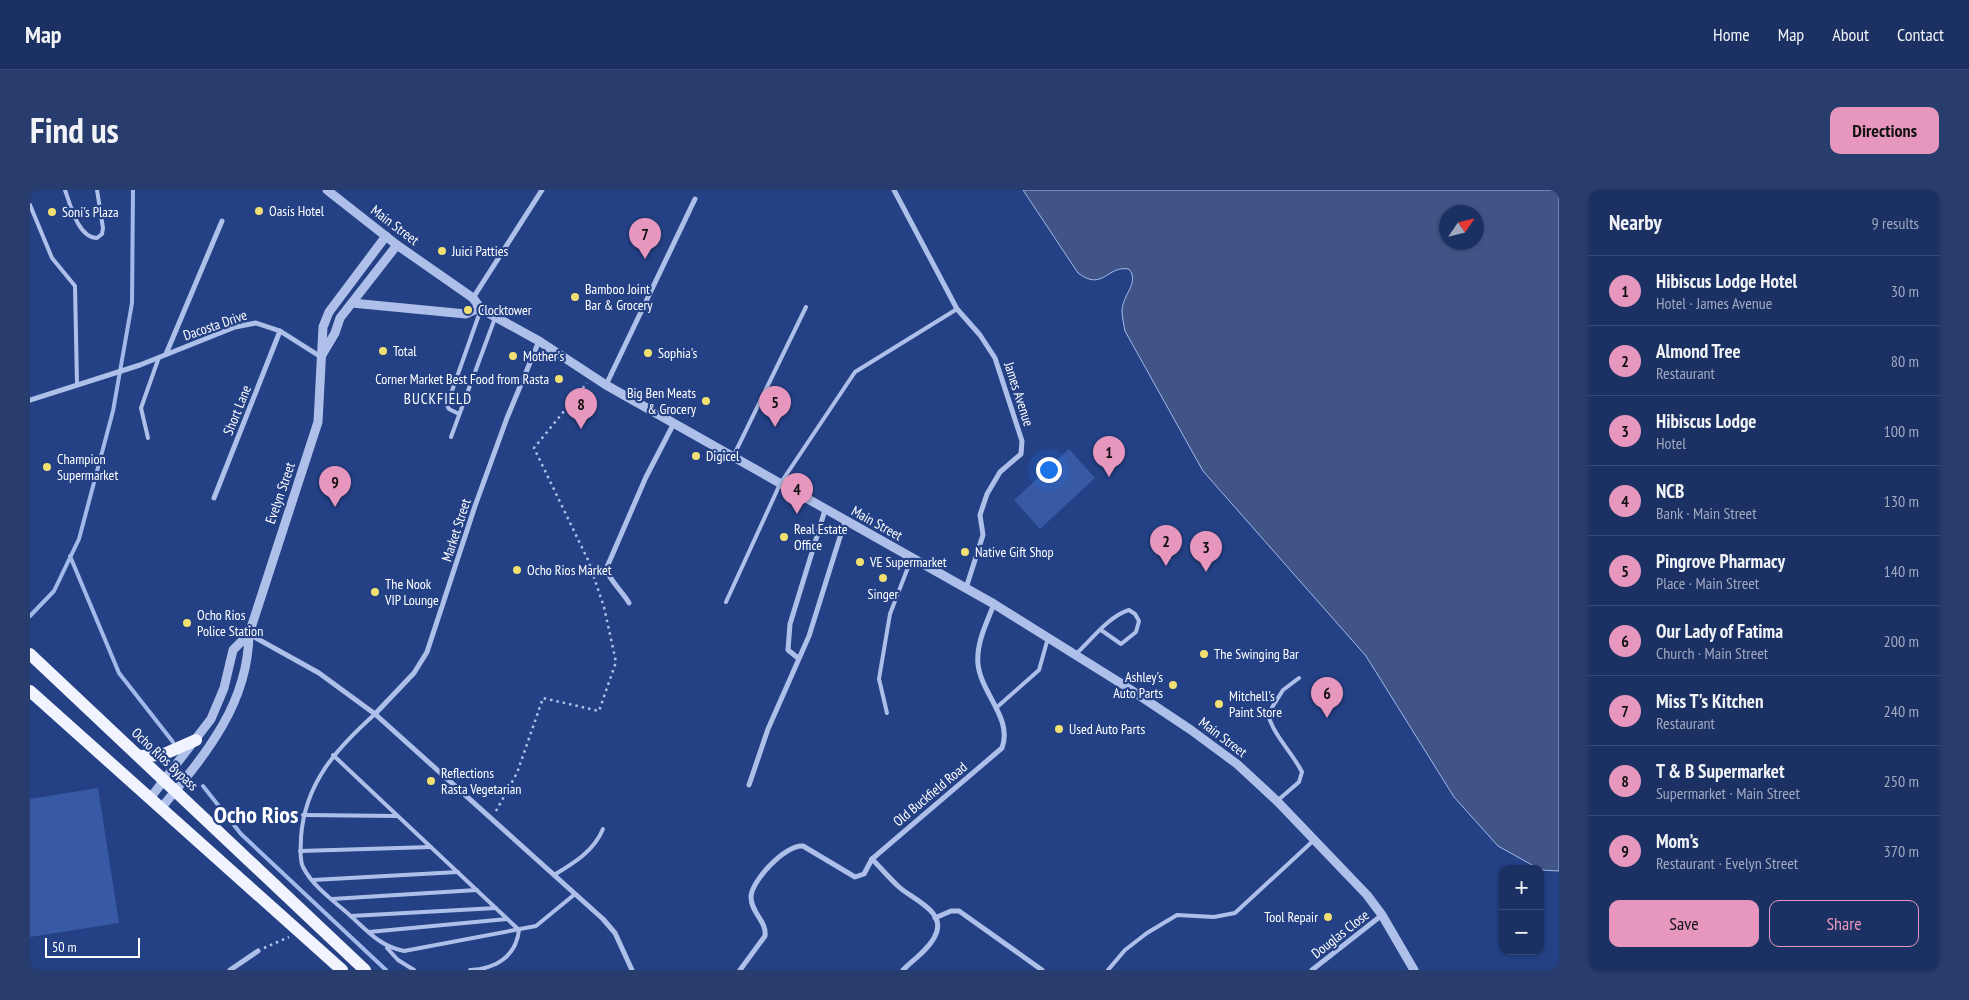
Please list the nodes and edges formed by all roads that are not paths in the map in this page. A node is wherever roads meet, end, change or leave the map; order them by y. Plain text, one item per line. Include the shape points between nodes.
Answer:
1 (65, 190) edge
2 (97, 190) edge
3 (327, 190) edge
4 (542, 190) edge
5 (894, 190) edge
6 (695, 199) dead end
7 (30, 205) edge
8 (222, 221) dead end
9 (386, 236) junction
10 (397, 244) junction
11 (473, 298) junction
12 (352, 303) junction
13 (806, 307) dead end
14 (480, 308) junction
15 (957, 309) junction
16 (496, 317) junction
17 (280, 331) junction
18 (539, 341) junction
19 (166, 355) junction
20 (159, 357) junction
21 (321, 357) junction
22 (77, 384) junction
23 (606, 385) junction
24 (30, 400) edge
25 (459, 414) junction
26 (674, 423) junction
27 (148, 438) dead end
28 (451, 438) dead end
29 (733, 456) junction
30 (780, 484) junction
31 (214, 498) dead end
32 (825, 510) junction
33 (845, 521) junction
34 (912, 558) junction
35 (966, 588) junction
36 (726, 602) dead end
37 (629, 603) dead end
38 (994, 604) junction
39 (1101, 630) junction
40 (249, 634) junction
41 (1048, 638) junction
42 (30, 654) edge
43 (1076, 654) junction
44 (798, 658) junction
45 (1299, 678) dead end
46 (30, 690) edge
47 (996, 708) junction
48 (887, 713) dead end
49 (375, 714) junction
50 (196, 740) junction
51 (333, 755) junction
52 (139, 756) junction
53 (165, 780) junction
54 (749, 784) dead end
55 (176, 790) junction
56 (151, 797) junction
57 (1278, 801) junction
58 (162, 807) junction
59 (303, 815) junction
60 (397, 816) junction
61 (603, 829) dead end
62 (1314, 840) junction
63 (431, 847) junction
64 (300, 851) junction
65 (872, 859) junction
66 (458, 872) junction
67 (554, 875) junction
68 (313, 880) junction
69 (476, 890) junction
70 (575, 894) junction
71 (332, 899) junction
72 (496, 908) junction
73 (1382, 915) junction
74 (351, 916) junction
75 (935, 918) junction
76 (507, 919) junction
77 (519, 930) junction
78 (369, 932) junction
79 (387, 948) junction
80 (258, 951) road end
81 (230, 970) edge
82 (342, 970) edge
83 (365, 970) edge
84 (414, 970) edge
85 (470, 970) edge
86 (632, 970) edge
87 (740, 970) edge
88 (903, 970) edge
89 (1042, 970) edge
90 (1108, 970) edge
91 (1312, 970) edge
92 (1414, 970) edge

1 - 2 lane via 78,222 92,238 97,238 103,228
3 - 9 street, Main Street
4 - 11 street
5 - 15 street, James Avenue
6 - 23 street
7 - 22 lane via 52,258 75,286
8 - 19 street
9 - 10 street, Main Street
9 - 21 street, Evelyn Street via 329,312 323,327
10 - 11 street, Main Street
10 - 12 street, Evelyn Street
11 - 14 street, Main Street
12 - 14 street via 466,314
12 - 21 street, Evelyn Street via 340,318
13 - 29 lane
14 - 16 street, Main Street
14 - 25 lane via 447,405
15 - 30 lane via 855,372
15 - 35 street, James Avenue via 995,358 1022,441 1021,454 1000,472 987,494 980,515 983,536
16 - 18 street, Main Street
16 - 25 lane
17 - 19 street, Dacosta Drive via 256,323 249,324
17 - 21 street, Dacosta Drive
17 - 31 street, Short Lane
18 - 23 street, Main Street
18 - 49 street, Market Street via 475,506 427,652 414,673
19 - 20 street, Dacosta Drive
20 - 22 street, Dacosta Drive
20 - 27 lane via 141,408
21 - 40 street, Evelyn Street via 318,422
22 - 24 street
23 - 26 street, Main Street
25 - 28 lane
26 - 29 street, Main Street
26 - 37 street via 646,477 607,567 607,575
29 - 30 street, Main Street
30 - 32 street, Main Street
30 - 36 lane
32 - 33 street, Main Street
32 - 44 street via 790,624 788,650
33 - 34 street, Main Street
33 - 44 street via 809,636
34 - 35 street, Main Street
34 - 48 lane via 890,614 879,679
35 - 38 street, Main Street
38 - 41 street, Main Street
38 - 47 street, Old Buckfield Road via 979,647 978,664
39 - 39 lane via 1121,612 1129,610 1139,621 1136,632 1121,644
39 - 43 lane
40 - 49 street via 319,673
40 - 50 street, Evelyn Street via 233,650 224,688 211,719
40 - 55 street, Evelyn Street via 249,657 224,726
41 - 43 street, Main Street
41 - 47 lane via 1039,670
42 - 52 main road, Ocho Rios Bypass
43 - 57 street, Main Street via 1191,730 1237,764
44 - 54 street
45 - 57 lane via 1283,690 1268,714 1302,772 1300,782
46 - 56 main road
47 - 65 street, Old Buckfield Road via 1005,727 1002,748
49 - 51 lane
49 - 67 street
50 - 52 main road via 162,755
50 - 53 street, Evelyn Street
51 - 59 lane via 315,784
51 - 60 lane
52 - 53 main road, Ocho Rios Bypass
53 - 55 main road, Ocho Rios Bypass
53 - 56 street, Evelyn Street
55 - 58 street, Evelyn Street
55 - 83 main road, Ocho Rios Bypass
56 - 58 main road
57 - 62 street, Main Street
58 - 82 main road
59 - 60 lane
59 - 64 lane
60 - 63 lane
61 - 67 lane via 581,858
62 - 73 street, Main Street
62 - 90 lane via 1235,914 1214,917 1177,915 1125,950
63 - 64 lane
63 - 66 lane
64 - 68 lane via 303,867
65 - 75 street
65 - 87 street, Old Buckfield Road via 864,874 855,877 803,846 794,846 781,854 753,889 753,906 764,924 765,936
66 - 68 lane
66 - 69 lane
67 - 70 street
68 - 71 lane
69 - 71 lane
69 - 72 lane
70 - 77 lane via 536,926
70 - 86 street via 615,934
71 - 74 lane
72 - 74 lane
72 - 76 lane
73 - 91 street, Douglas Close
73 - 92 street, Main Street
74 - 78 lane
75 - 88 street via 935,936
75 - 89 street via 959,911
76 - 77 lane
76 - 78 lane
77 - 79 lane via 404,951
77 - 85 lane via 518,941 505,959 485,969
78 - 79 lane
79 - 84 lane
80 - 81 street

